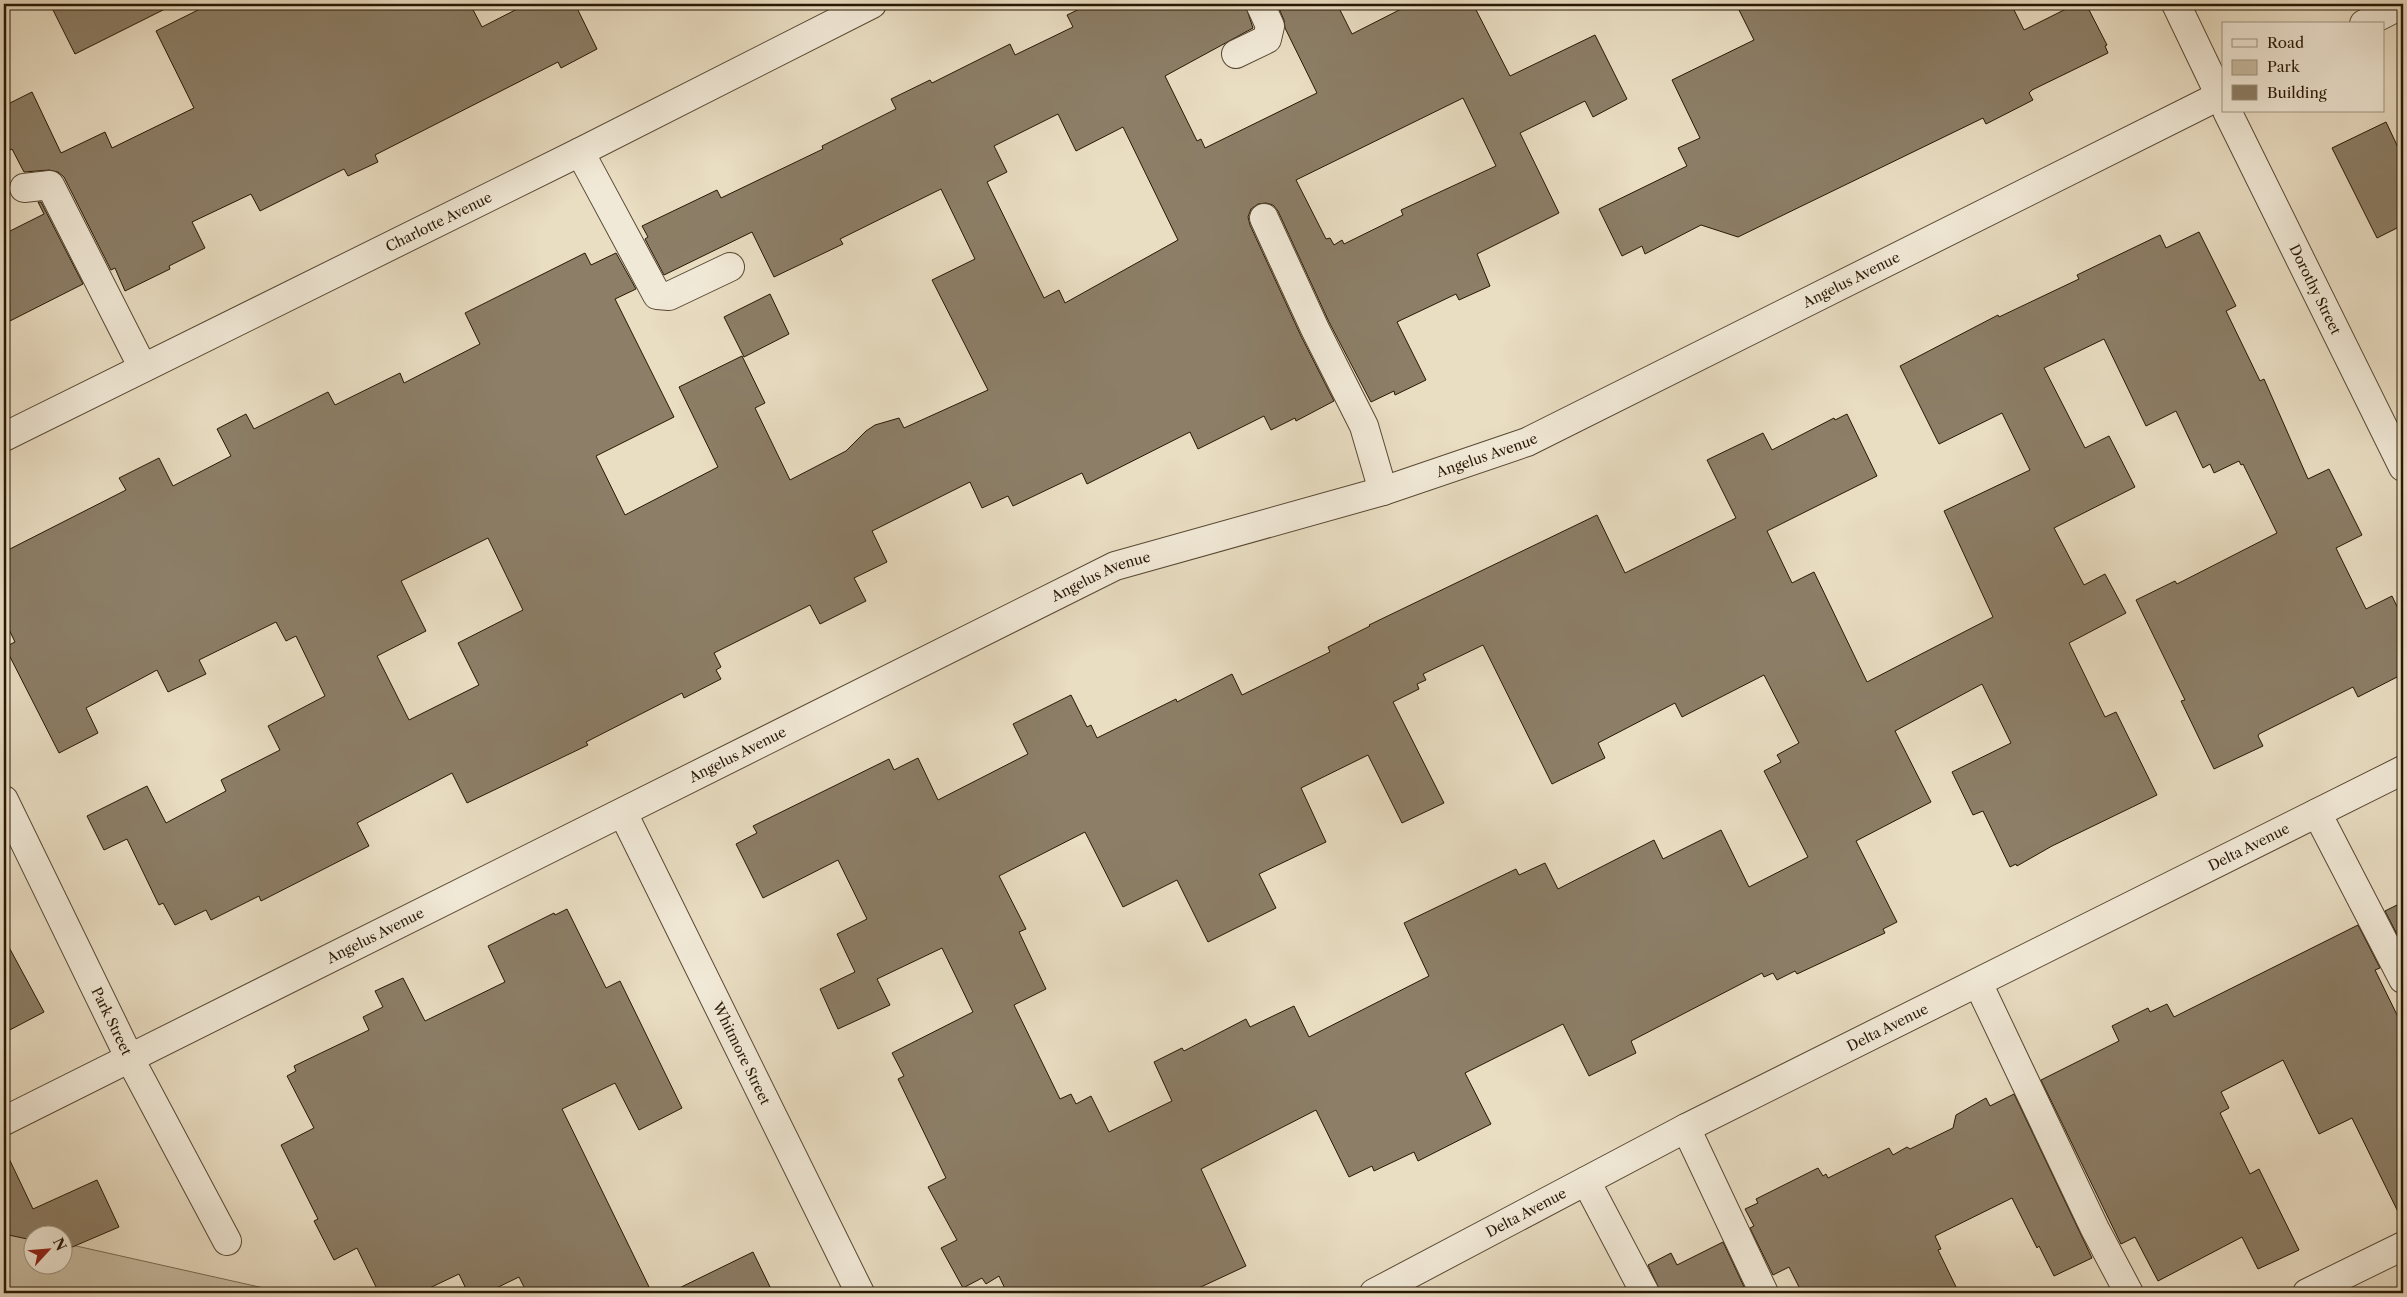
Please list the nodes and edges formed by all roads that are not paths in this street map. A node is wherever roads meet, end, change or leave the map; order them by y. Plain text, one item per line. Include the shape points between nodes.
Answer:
1 (872, 4) edge
2 (1260, 4) edge
3 (2176, 4) edge
4 (2403, 4) edge
5 (2368, 22) edge
6 (1236, 54) dead end
7 (2222, 97) edge
8 (2222, 102) edge
9 (2229, 112) edge
10 (580, 152) junction
11 (24, 188) dead end
12 (1264, 218) dead end
13 (730, 267) dead end
14 (143, 368) junction
15 (4, 437) edge
16 (2403, 467) edge
17 (1383, 491) junction
18 (2403, 770) edge
19 (4, 800) edge
20 (623, 813) junction
21 (2317, 813) junction
22 (2403, 980) edge
23 (1978, 983) junction
24 (129, 1057) junction
25 (4, 1121) edge
26 (1686, 1128) junction
27 (1586, 1181) junction
28 (227, 1241) dead end
29 (2403, 1246) edge
30 (860, 1293) edge
31 (1374, 1293) edge
32 (1645, 1293) edge
33 (1764, 1293) edge
34 (2130, 1293) edge
35 (2307, 1293) edge

1 - 10 street, Charlotte Avenue
2 - 6 street via 1270,26 1267,39
3 - 7 street, Dorothy Street
4 - 5 street
8 - 17 street, Angelus Avenue via 1527,442
9 - 16 street, Dorothy Street
10 - 13 street via 657,295 669,296
10 - 14 street, Charlotte Avenue
11 - 14 street via 50,185
12 - 17 street via 1364,426
14 - 15 street, Charlotte Avenue
17 - 20 street, Angelus Avenue via 1115,566
18 - 21 street, Delta Avenue
19 - 24 street, Park Street
20 - 24 street, Angelus Avenue
20 - 30 street, Whitmore Street
21 - 22 street
21 - 23 street, Delta Avenue
23 - 26 street, Delta Avenue
23 - 34 street via 2095,1229
24 - 25 street, Angelus Avenue
24 - 28 street, Park Street
26 - 27 street, Delta Avenue
26 - 33 street
27 - 31 street, Delta Avenue
27 - 32 street
29 - 35 street

